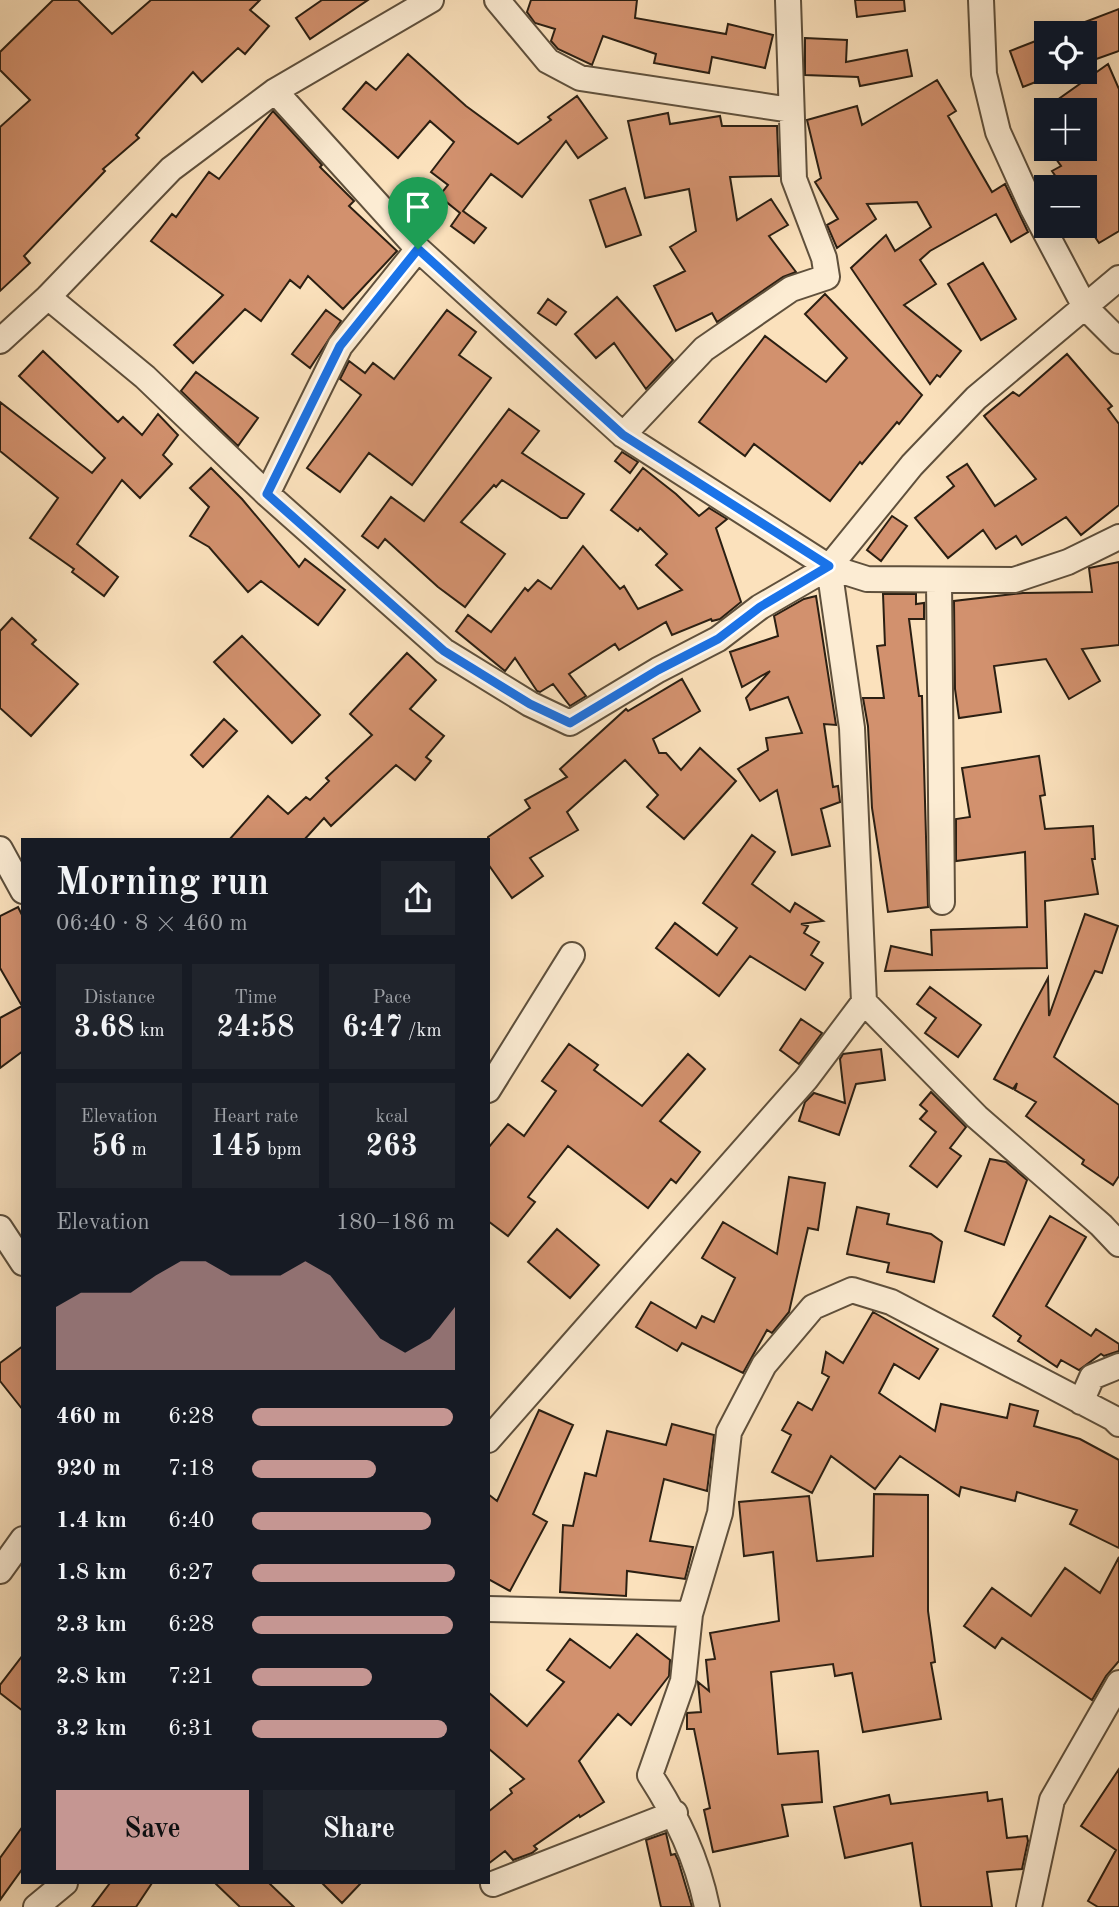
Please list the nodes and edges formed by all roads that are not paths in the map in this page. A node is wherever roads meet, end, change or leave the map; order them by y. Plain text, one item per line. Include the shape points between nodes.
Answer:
1 (431, 0) edge
2 (496, 0) edge
3 (788, 0) edge
4 (981, 0) edge
5 (275, 90) junction
6 (791, 110) junction
7 (418, 249) junction
8 (1119, 278) edge
9 (48, 297) junction
10 (1085, 307) junction
11 (0, 341) edge
12 (1119, 341) edge
13 (623, 435) junction
14 (267, 494) junction
15 (1119, 537) edge
16 (829, 566) junction
17 (939, 581) junction
18 (0, 849) edge
19 (21, 887) edge
20 (942, 902) dead end
21 (572, 955) dead end
22 (864, 1002) junction
23 (490, 1087) edge
24 (0, 1228) edge
25 (1119, 1244) edge
26 (21, 1260) edge
27 (1119, 1366) edge
28 (1081, 1402) junction
29 (1119, 1424) edge
30 (490, 1438) edge
31 (21, 1542) edge
32 (0, 1571) edge
33 (490, 1609) edge
34 (690, 1614) junction
35 (1119, 1683) edge
36 (675, 1813) junction
37 (64, 1884) edge
38 (494, 1884) dead end
39 (36, 1907) edge
40 (707, 1907) edge
41 (1029, 1907) edge

1 - 5 street
2 - 6 street via 548,61 580,78
3 - 6 street
4 - 10 street via 984,74 998,132
5 - 7 street
5 - 9 street via 171,169
6 - 13 street via 794,179 827,277 791,289 704,349
7 - 13 street
7 - 14 street via 340,346
8 - 10 street
9 - 11 street
9 - 14 street via 145,377
10 - 12 street
10 - 16 street via 976,398
13 - 16 street
14 - 16 street via 444,651 570,723 718,639 760,607
15 - 17 street via 1068,562 1014,580
16 - 17 street via 867,579
16 - 22 street via 852,728
17 - 20 street
18 - 19 street
21 - 23 street
22 - 25 street via 977,1116
22 - 30 street via 806,1079
24 - 26 street
27 - 28 street via 1092,1377
28 - 29 street
28 - 34 street via 891,1302 852,1290 813,1307 764,1365 729,1432 720,1513
31 - 32 street
33 - 34 street
34 - 36 street via 683,1681 650,1775
35 - 41 street via 1052,1800
36 - 38 street
36 - 40 street via 700,1872
37 - 39 street

